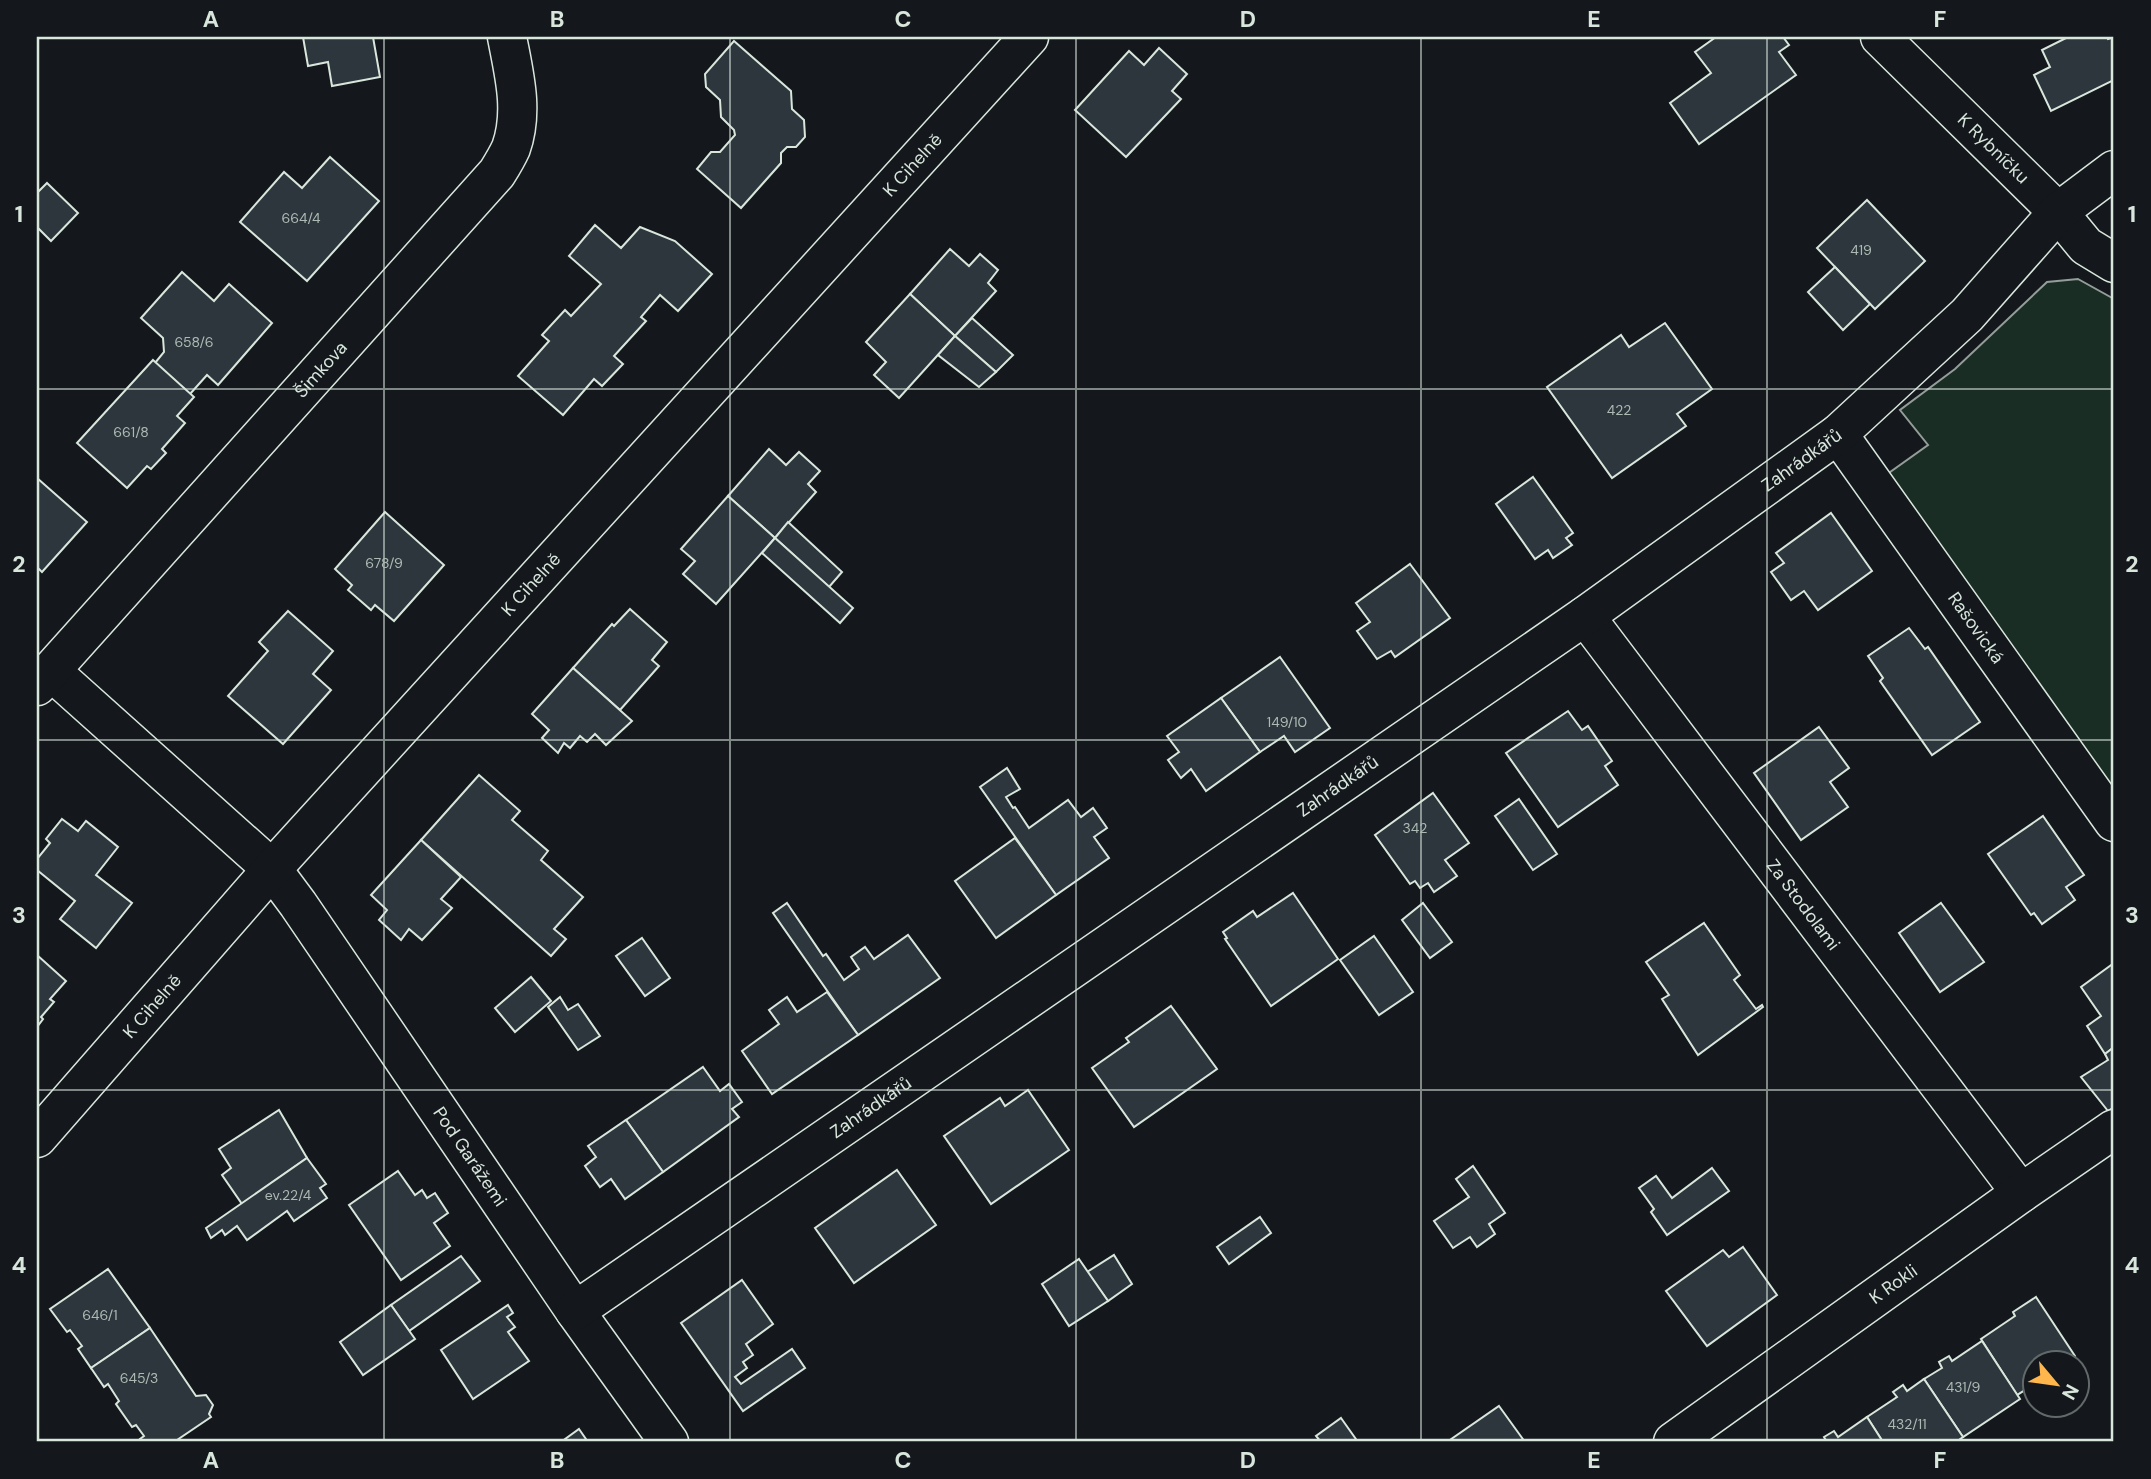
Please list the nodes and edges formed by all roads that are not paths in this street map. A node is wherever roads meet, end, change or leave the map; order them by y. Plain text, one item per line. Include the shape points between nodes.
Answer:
1 (507, 37) edge
2 (1029, 37) edge
3 (1880, 37) edge
4 (2114, 170) edge
5 (2058, 212) junction
6 (2114, 263) edge
7 (1838, 434) junction
8 (1585, 616) junction
9 (44, 679) edge
10 (2114, 822) edge
11 (272, 870) junction
12 (2114, 1129) edge
13 (37, 1138) edge
14 (2021, 1193) junction
15 (575, 1311) junction
16 (669, 1442) edge
17 (1673, 1442) edge

1 - 9 street, Šimkova via 518,93 517,123 497,173
2 - 11 street, K Cihelně
3 - 5 street, K Rybníčku
4 - 5 street
5 - 6 street, K Rybníčku via 2087,246
5 - 7 street, Zahrádkářů via 1967,315
7 - 8 street, Zahrádkářů
7 - 10 street, Rašovická
8 - 14 street, Za Stodolami
8 - 15 street, Zahrádkářů
9 - 11 street, Šimkova
11 - 13 street, K Cihelně
11 - 15 street, Pod Garážemi
12 - 14 street, K Rokli
14 - 17 street, K Rokli
15 - 16 street, Pod Garážemi

